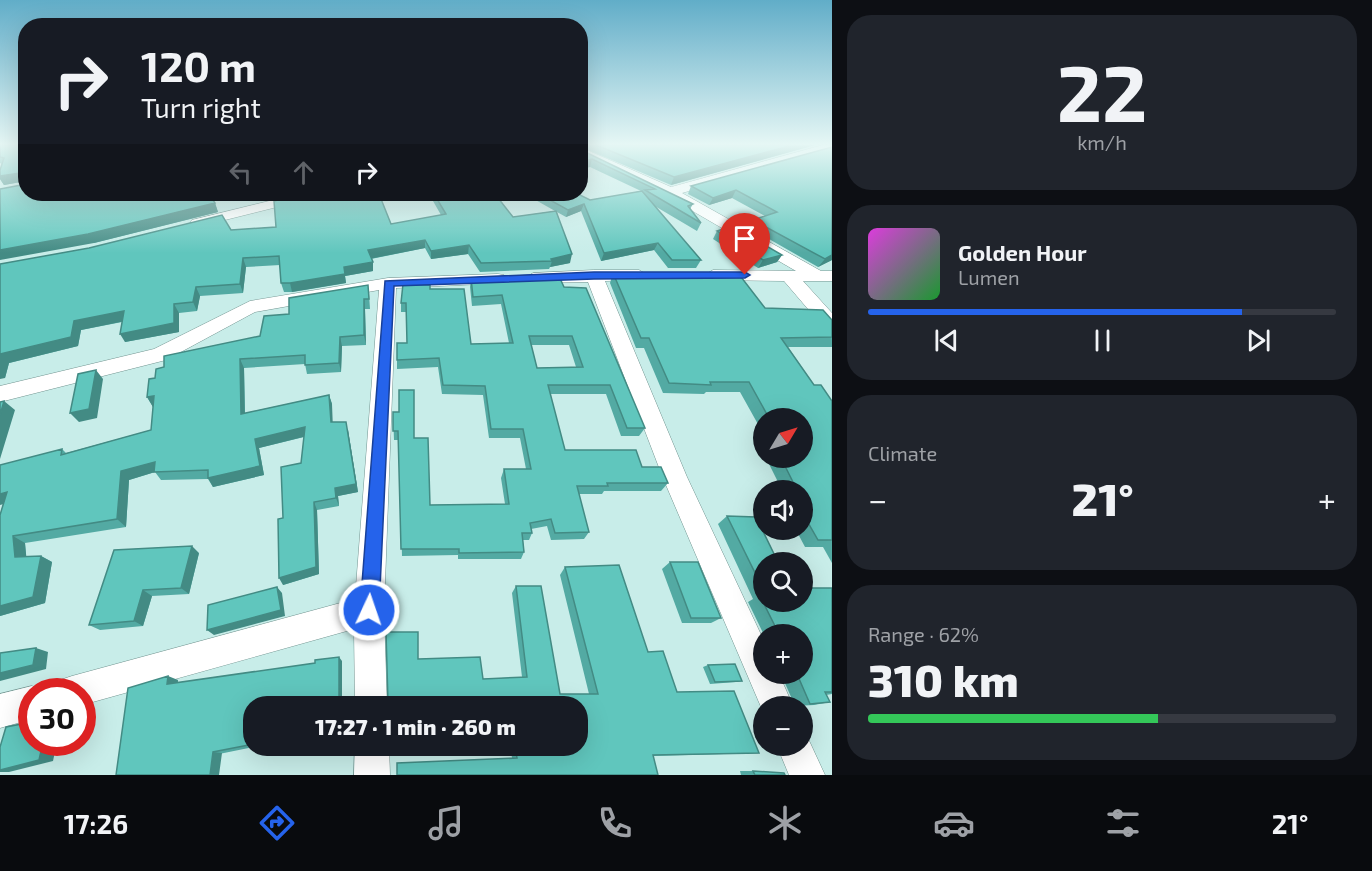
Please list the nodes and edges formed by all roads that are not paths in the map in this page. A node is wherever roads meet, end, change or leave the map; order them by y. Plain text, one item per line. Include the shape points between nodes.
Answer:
1 (647, 181) edge
2 (708, 181) edge
3 (670, 192) junction
4 (284, 201) edge
5 (186, 226) edge
6 (594, 275) junction
7 (662, 275) edge
8 (697, 275) edge
9 (788, 275) junction
10 (826, 276) edge
11 (388, 283) junction
12 (832, 325) edge
13 (0, 394) edge
14 (369, 610) junction
15 (96, 685) edge
16 (371, 696) edge
17 (773, 696) edge
18 (18, 706) edge
19 (0, 711) edge
20 (372, 756) edge
21 (798, 756) edge
22 (372, 775) edge
23 (807, 775) edge

1 - 3 street
2 - 3 street
3 - 10 street
4 - 5 street
6 - 7 street
6 - 11 street
6 - 17 street via 675,478
8 - 9 street
9 - 10 street
9 - 12 street
11 - 13 street via 250,307 159,355
11 - 14 street
14 - 15 street
14 - 16 street
18 - 19 street
20 - 22 street
21 - 23 street

